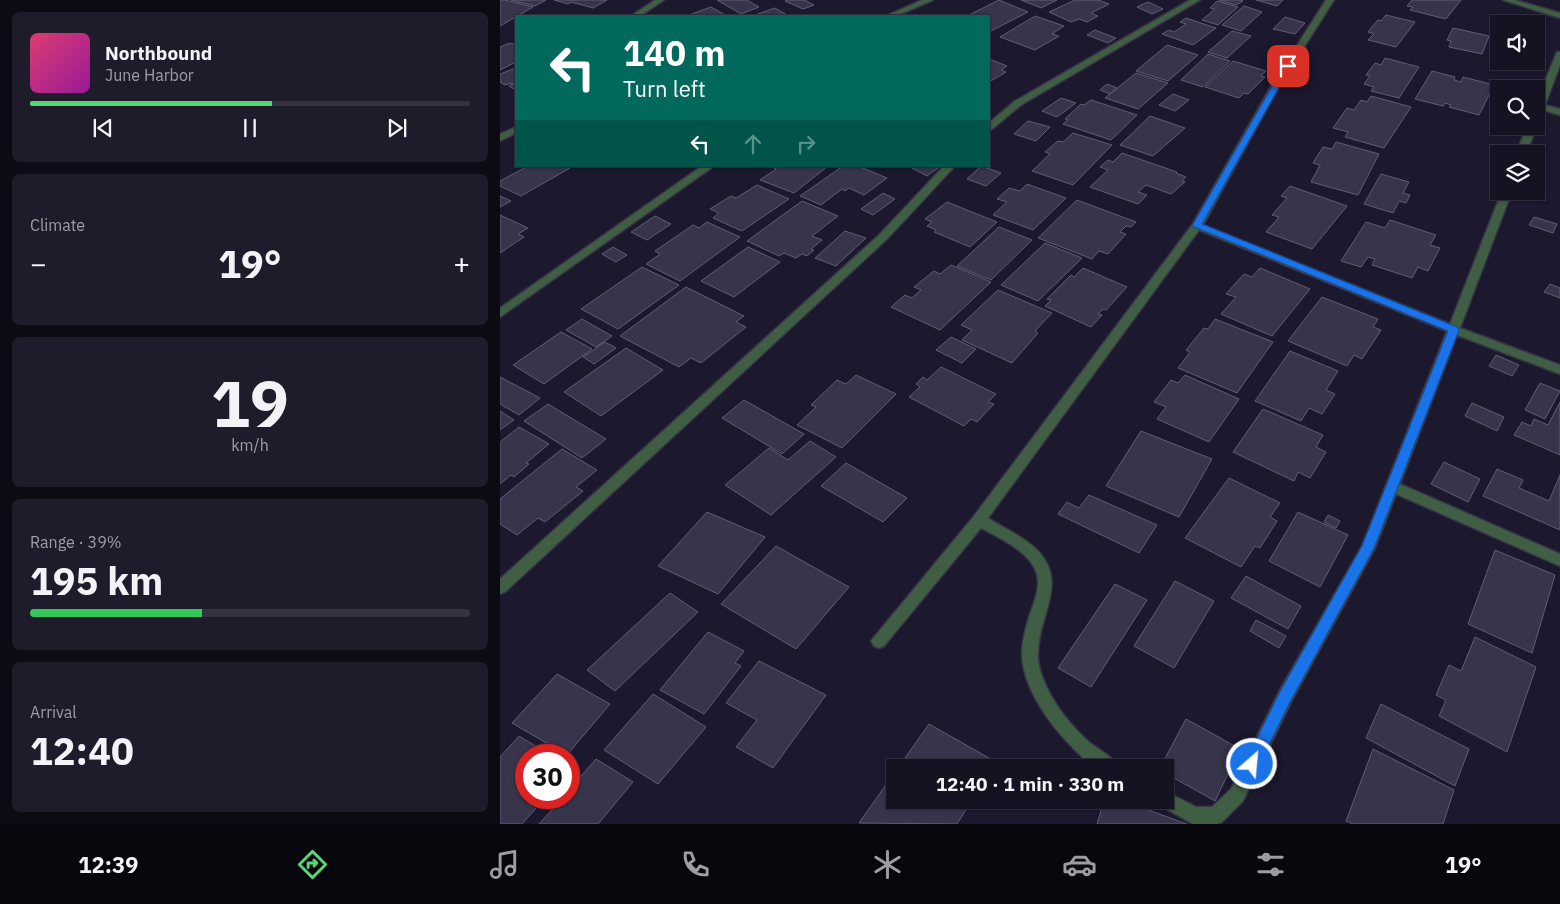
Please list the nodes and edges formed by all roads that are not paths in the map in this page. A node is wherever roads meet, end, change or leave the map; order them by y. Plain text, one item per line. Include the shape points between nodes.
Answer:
1 (660, 0) edge
2 (929, 0) edge
3 (1196, 0) edge
4 (1330, 0) edge
5 (1506, 0) edge
6 (637, 15) edge
7 (892, 15) edge
8 (1560, 16) edge
9 (1560, 54) edge
10 (1545, 93) edge
11 (1545, 108) edge
12 (1560, 112) edge
13 (990, 125) edge
14 (515, 130) edge
15 (500, 138) edge
16 (708, 167) edge
17 (949, 167) edge
18 (1504, 200) edge
19 (1197, 226) junction
20 (500, 313) edge
21 (1454, 330) junction
22 (1560, 370) edge
23 (1393, 487) junction
24 (979, 520) junction
25 (1560, 560) edge
26 (500, 588) edge
27 (879, 641) dead end
28 (1095, 759) edge
29 (1174, 804) edge

1 - 6 street
2 - 7 street
3 - 13 street via 1018,103
4 - 19 street via 1277,82
5 - 8 street
9 - 10 street
11 - 12 street
14 - 15 street
16 - 20 street
17 - 26 street via 884,237
18 - 21 street
19 - 21 street
19 - 24 street
21 - 22 street
21 - 23 street
23 - 25 street
23 - 29 street via 1368,548 1286,695 1236,795 1216,816 1194,816
24 - 27 street
24 - 28 street via 1023,545 1042,568 1046,593 1036,621 1030,656 1040,690 1069,734

